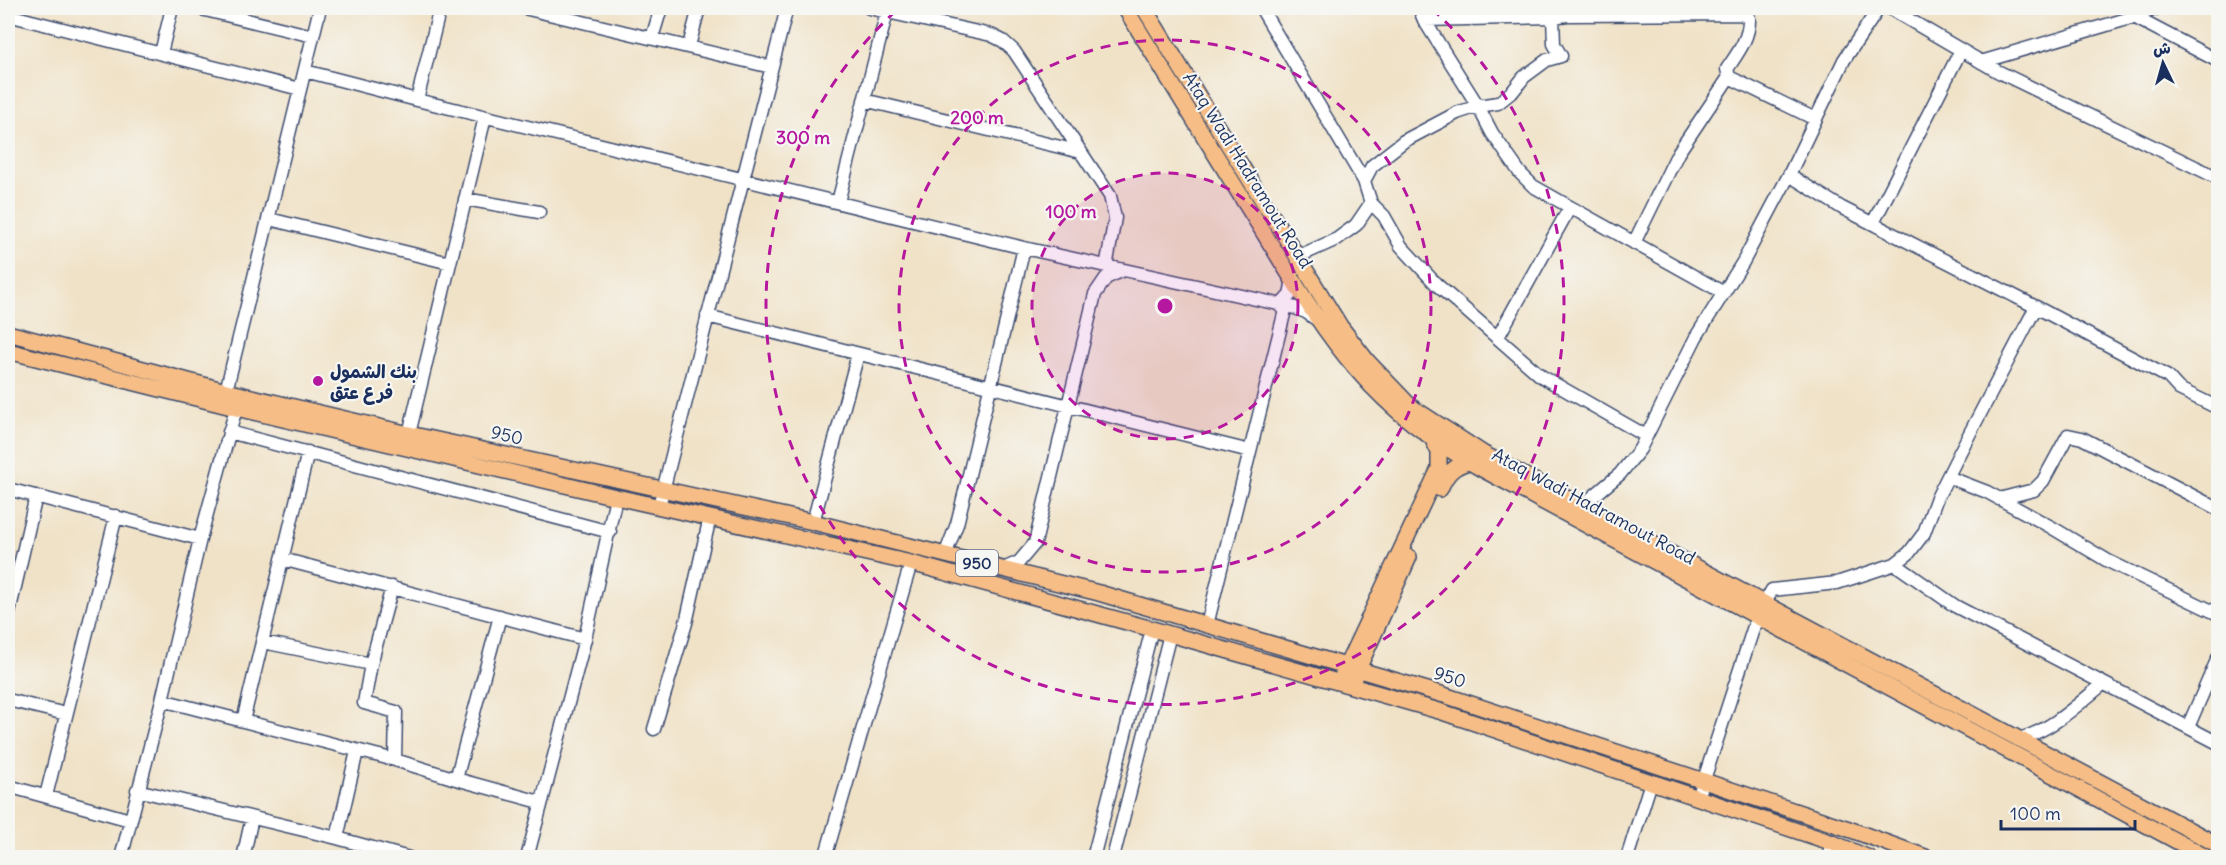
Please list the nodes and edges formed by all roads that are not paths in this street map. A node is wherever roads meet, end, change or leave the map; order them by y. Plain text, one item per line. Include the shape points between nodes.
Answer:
1 (172, 8) edge
2 (197, 8) edge
3 (320, 8) edge
4 (440, 8) edge
5 (524, 8) edge
6 (661, 8) edge
7 (699, 8) edge
8 (787, 8) edge
9 (868, 8) edge
10 (1125, 8) edge
11 (1144, 8) edge
12 (1261, 8) edge
13 (1419, 8) edge
14 (1879, 8) edge
15 (1889, 8) edge
16 (2157, 8) edge
17 (887, 12) junction
18 (8, 15) edge
19 (1553, 17) junction
20 (2133, 17) junction
21 (1424, 20) junction
22 (313, 36) junction
23 (652, 38) junction
24 (689, 46) junction
25 (1961, 50) junction
26 (161, 53) junction
27 (2218, 61) edge
28 (1981, 62) junction
29 (771, 67) junction
30 (305, 71) junction
31 (1729, 77) junction
32 (300, 89) junction
33 (417, 100) junction
34 (864, 100) junction
35 (1479, 106) junction
36 (485, 117) junction
37 (1815, 120) junction
38 (1081, 152) junction
39 (1790, 175) junction
40 (743, 178) junction
41 (2218, 178) edge
42 (1364, 180) junction
43 (465, 199) junction
44 (838, 202) junction
45 (1371, 203) junction
46 (1570, 207) junction
47 (539, 212) dead end
48 (269, 219) junction
49 (1872, 223) junction
50 (1634, 243) junction
51 (1024, 248) junction
52 (1297, 256) junction
53 (450, 263) junction
54 (1106, 267) junction
55 (1122, 271) junction
56 (1293, 279) junction
57 (1724, 293) junction
58 (1283, 306) junction
59 (2036, 307) junction
60 (707, 316) junction
61 (1319, 321) junction
62 (8, 333) edge
63 (1498, 337) junction
64 (8, 351) edge
65 (858, 354) junction
66 (119, 362) junction
67 (1372, 376) junction
68 (116, 378) junction
69 (989, 386) junction
70 (234, 397) junction
71 (1068, 406) junction
72 (2218, 408) edge
73 (229, 432) junction
74 (409, 434) junction
75 (1646, 436) junction
76 (1432, 438) junction
77 (1250, 451) junction
78 (308, 452) junction
79 (1469, 462) junction
80 (1948, 477) junction
81 (8, 489) edge
82 (663, 490) junction
83 (36, 496) junction
84 (616, 497) junction
85 (1999, 499) junction
86 (1583, 505) junction
87 (659, 506) junction
88 (2218, 509) edge
89 (116, 516) junction
90 (710, 517) junction
91 (813, 522) junction
92 (610, 532) junction
93 (200, 539) junction
94 (945, 555) junction
95 (282, 559) junction
96 (911, 563) junction
97 (1895, 564) junction
98 (1003, 569) junction
99 (392, 587) junction
100 (1764, 602) junction
101 (2218, 614) edge
102 (500, 616) junction
103 (1756, 616) junction
104 (8, 617) edge
105 (1208, 625) junction
106 (1152, 629) junction
107 (1170, 634) junction
108 (585, 639) junction
109 (263, 642) junction
110 (2218, 658) edge
111 (371, 664) junction
112 (1352, 668) junction
113 (1345, 684) junction
114 (2103, 684) junction
115 (8, 700) edge
116 (162, 700) junction
117 (66, 714) junction
118 (243, 721) junction
119 (2188, 727) junction
120 (654, 729) dead end
121 (2019, 739) junction
122 (2218, 743) edge
123 (357, 751) junction
124 (395, 760) junction
125 (456, 779) junction
126 (1705, 781) junction
127 (1651, 782) junction
128 (8, 786) edge
129 (138, 790) junction
130 (46, 796) junction
131 (1698, 798) junction
132 (540, 801) junction
133 (252, 818) junction
134 (130, 820) junction
135 (337, 838) junction
136 (2218, 845) edge
137 (1831, 850) edge
138 (1849, 854) edge
139 (121, 858) edge
140 (243, 858) edge
141 (409, 858) edge
142 (526, 858) edge
143 (825, 858) edge
144 (1093, 858) edge
145 (1113, 858) edge
146 (1627, 858) edge
147 (1869, 858) edge
148 (1928, 858) edge
149 (2208, 858) edge

1 - 26 street
2 - 22 street
3 - 22 street
4 - 33 street
5 - 23 street
6 - 23 street
7 - 24 street
8 - 29 street
9 - 17 street
10 - 56 main road, Ataq Wadi Hadramout Road
11 - 52 main road, Ataq Wadi Hadramout Road
12 - 42 street
13 - 21 street
14 - 37 street via 1844,60
15 - 25 street
16 - 20 street
17 - 34 street
17 - 38 street via 1003,41 1014,51
18 - 26 street
19 - 21 street
19 - 31 street via 1741,14 1749,18 1750,26 1727,69
19 - 35 street via 1554,44 1561,56 1547,60 1524,77 1506,99
20 - 27 street
20 - 28 street
21 - 35 street
22 - 30 street
23 - 24 street
24 - 29 street
25 - 28 street
25 - 49 street
26 - 32 street
28 - 41 street
29 - 40 street
30 - 32 street
30 - 33 street
31 - 37 street
31 - 50 street via 1678,153
32 - 48 street
33 - 36 street
34 - 38 street
34 - 44 street
35 - 42 street via 1404,141 1372,166
35 - 46 street via 1492,133 1520,173 1533,186
36 - 40 street
36 - 43 street
37 - 39 street
38 - 54 street via 1115,210
39 - 49 street
39 - 57 street
40 - 44 street
40 - 60 street
42 - 45 street
43 - 47 street
43 - 53 street
44 - 51 street
45 - 52 street via 1356,225 1338,239
45 - 63 street via 1384,216 1401,246 1436,284
46 - 50 street
46 - 63 street
48 - 53 street
48 - 70 street
49 - 59 street
50 - 57 street
51 - 54 street
51 - 69 street
52 - 67 main road, Ataq Wadi Hadramout Road
53 - 74 street
54 - 55 street
55 - 58 street
55 - 71 street via 1106,278 1095,294
56 - 58 street
56 - 61 main road, Ataq Wadi Hadramout Road
57 - 75 street via 1696,337
58 - 61 street via 1306,312
58 - 77 street
59 - 72 street
59 - 80 street
60 - 65 street
60 - 82 street
61 - 67 main road, Ataq Wadi Hadramout Road
62 - 66 main road, 950 / 950
63 - 75 street via 1541,376
64 - 68 main road, 950
65 - 69 street
65 - 91 street
66 - 68 main road
66 - 70 main road, 950 / 950
67 - 76 main road, Ataq Wadi Hadramout Road via 1396,410
67 - 86 main road, Ataq Wadi Hadramout Road via 1446,431
68 - 70 main road, 950
69 - 71 street
69 - 94 street via 957,524
70 - 73 street
70 - 74 main road, 950 / 950
70 - 84 main road, 950
71 - 77 street
71 - 98 street via 1035,543 1019,562
73 - 78 street
73 - 93 street
74 - 82 main road, 950 / 950
75 - 86 street via 1620,474
76 - 79 main road, Ataq Wadi Hadramout Road
76 - 112 main road via 1439,452 1439,469
77 - 105 street
78 - 92 street
78 - 95 street
79 - 103 main road, Ataq Wadi Hadramout Road
79 - 112 main road via 1456,466 1444,478
80 - 85 street
80 - 97 street via 1924,533
81 - 83 street
82 - 87 street
82 - 91 main road, 950 / 950
83 - 89 street
83 - 104 street
84 - 87 main road, 950
84 - 92 street
85 - 88 street via 2034,490 2068,435 2082,438
85 - 101 street via 2108,561
86 - 100 main road, Ataq Wadi Hadramout Road
87 - 90 main road, 950
89 - 93 street
89 - 117 street
90 - 96 main road, 950
90 - 120 street via 686,623
91 - 94 main road, 950 / 950
92 - 108 street
93 - 116 street
94 - 98 main road, 950 / 950
95 - 99 street
95 - 109 street
96 - 106 main road, 950
96 - 143 street
97 - 100 street via 1838,583 1772,590
97 - 114 street via 1955,606
98 - 105 main road, 950 / 950
99 - 102 street
99 - 111 street
100 - 103 street
100 - 121 main road, Ataq Wadi Hadramout Road
102 - 108 street
102 - 125 street
103 - 126 street
103 - 149 main road, Ataq Wadi Hadramout Road
105 - 112 main road, 950 / 950
106 - 107 main road, 950
106 - 144 street
107 - 113 main road, 950
107 - 145 street
108 - 132 street
109 - 111 street
109 - 118 street
110 - 119 street
111 - 124 street via 364,703 396,712
112 - 113 main road
112 - 126 main road, 950 / 950
113 - 127 main road, 950
114 - 119 street
114 - 121 street via 2052,725
115 - 117 street
116 - 118 street
116 - 129 street
117 - 130 street
118 - 123 street
119 - 122 street
121 - 136 main road, Ataq Wadi Hadramout Road
123 - 124 street
123 - 135 street
124 - 125 street
125 - 132 street
126 - 131 street
126 - 148 main road, 950 / 950
127 - 131 main road, 950
127 - 146 street
128 - 130 street
129 - 133 street
129 - 134 street
130 - 134 street
131 - 137 main road, 950
132 - 142 street
133 - 135 street
133 - 140 street
134 - 139 street
135 - 141 street
137 - 138 main road, 950
138 - 147 main road, 950

